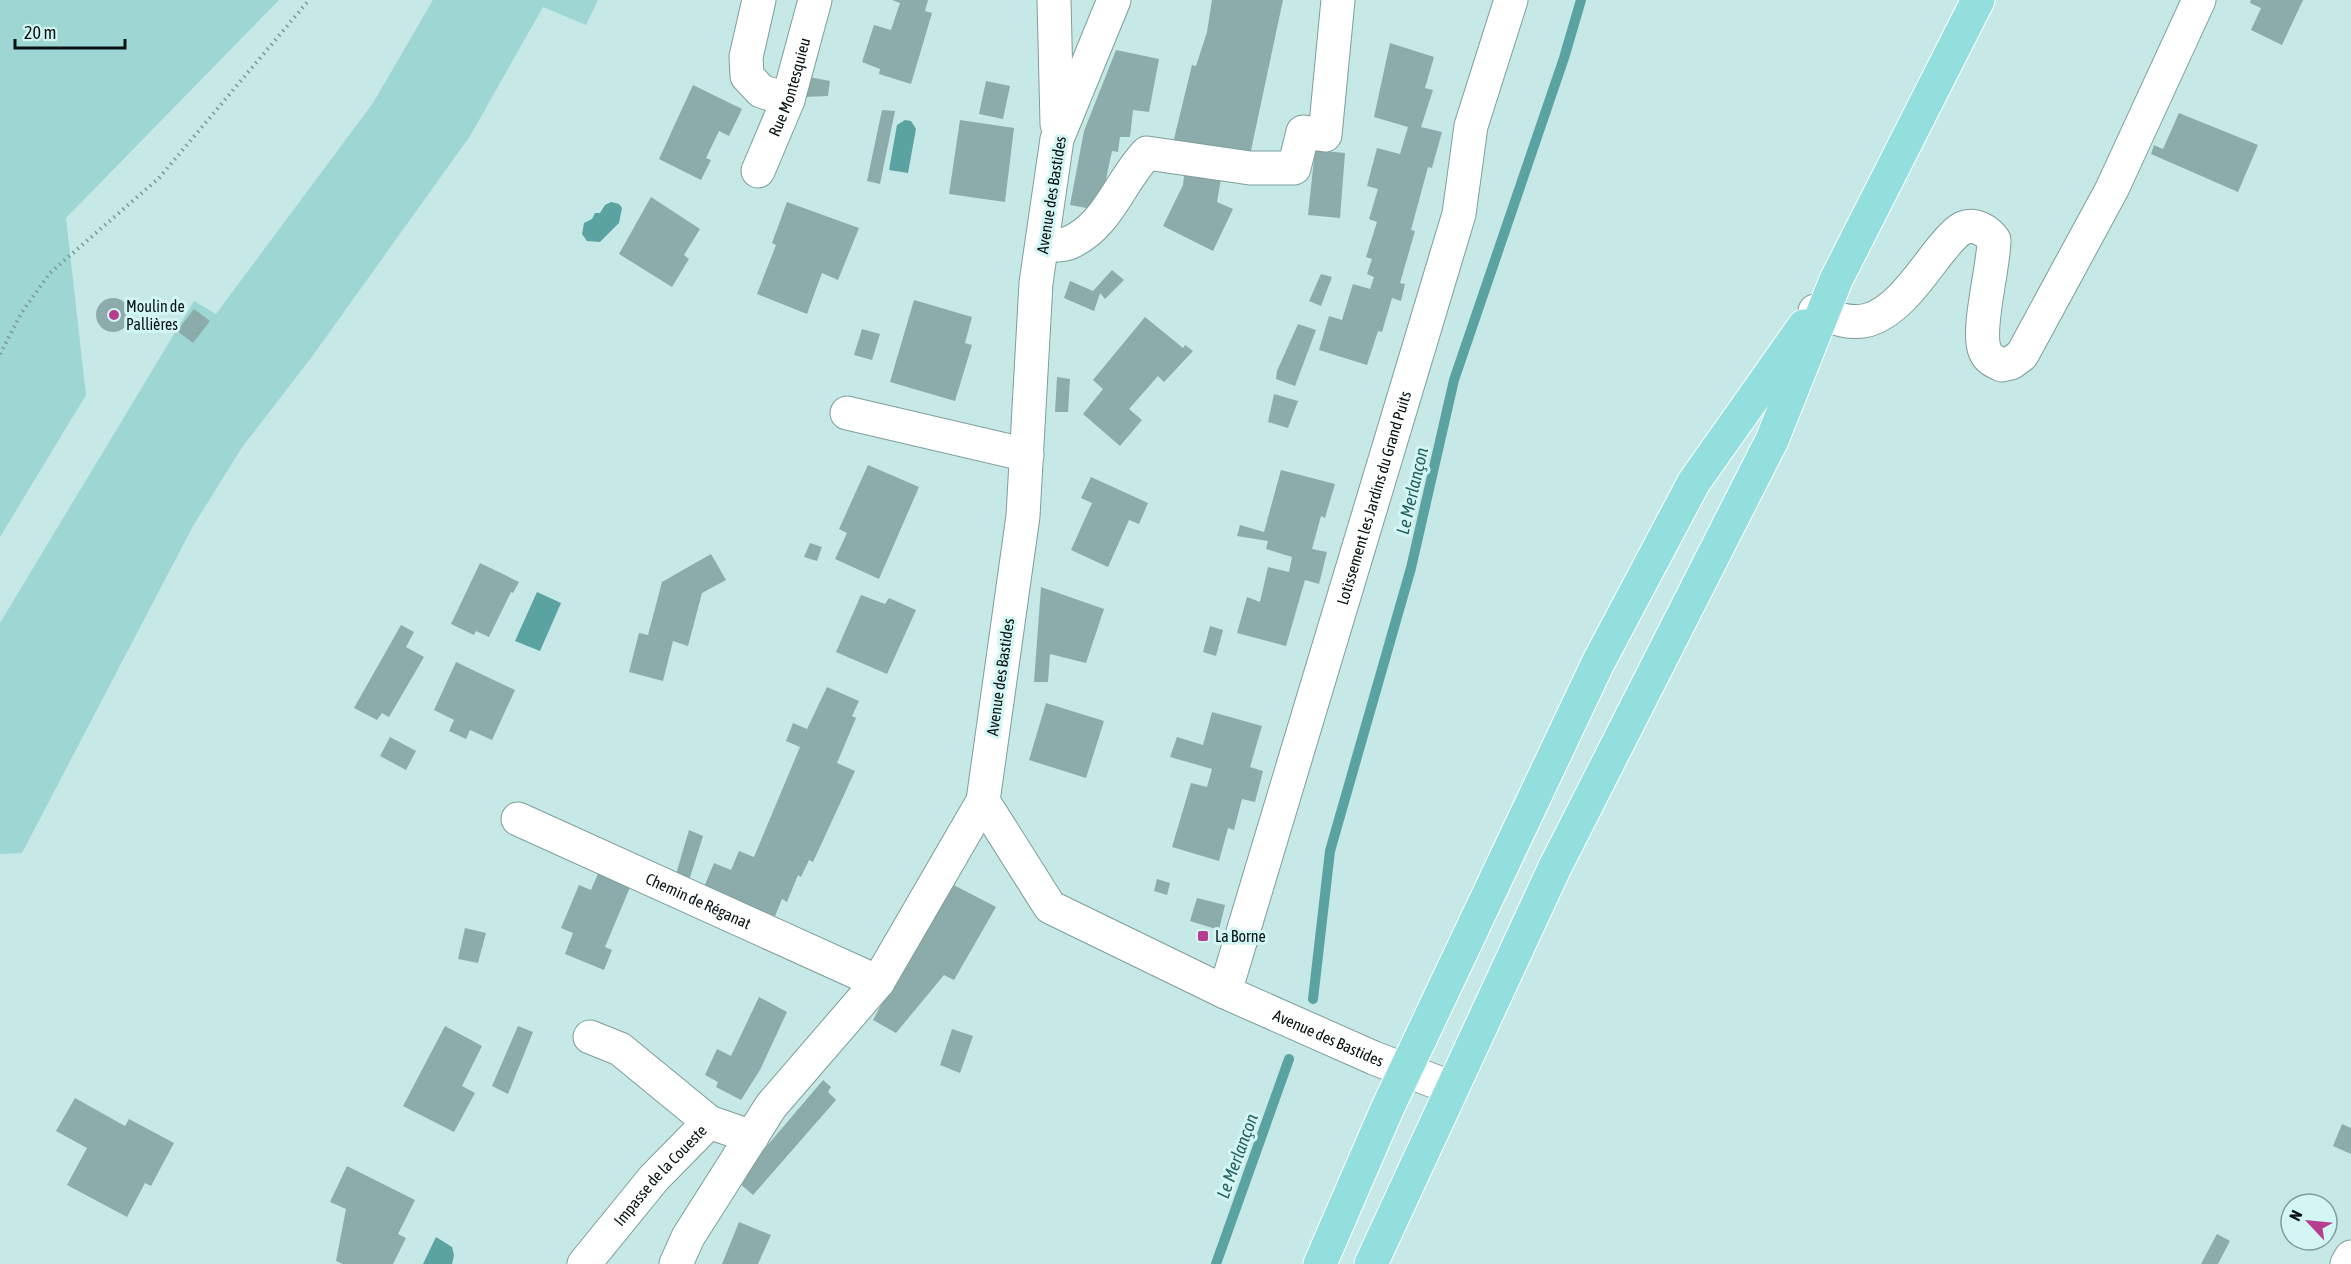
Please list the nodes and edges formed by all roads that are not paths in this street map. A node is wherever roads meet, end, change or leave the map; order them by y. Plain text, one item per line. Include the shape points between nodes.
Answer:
1 (759, 0) edge
2 (815, 0) edge
3 (1054, 0) edge
4 (1114, 0) edge
5 (1338, 0) edge
6 (1511, 0) edge
7 (1978, 0) edge
8 (2199, 0) edge
9 (788, 100) junction
10 (1057, 139) junction
11 (758, 171) dead end
12 (1043, 245) junction
13 (1819, 313) junction
14 (847, 413) dead end
15 (1027, 455) junction
16 (983, 801) junction
17 (518, 819) dead end
18 (878, 982) junction
19 (1225, 992) junction
20 (590, 1037) dead end
21 (1405, 1070) junction
22 (1452, 1088) junction
23 (709, 1122) junction
24 (752, 1137) junction
25 (2351, 1257) edge
26 (584, 1264) edge
27 (676, 1264) edge
28 (1320, 1264) edge
29 (1371, 1264) edge
30 (2347, 1264) edge

1 - 9 street via 746,57 747,76 761,91
2 - 9 street, Rue Montesquieu
3 - 10 street
4 - 10 street, Avenue des Bastides
5 - 12 street via 1325,135 1303,132 1294,168 1250,168 1147,153 1096,226 1069,244
6 - 19 street, Lotissement les Jardins du Grand Puits via 1472,126 1459,214
7 - 13 main road
8 - 13 street via 2112,189 2022,355 2002,365 1991,360 1985,350 1983,334 1994,240 1989,232 1975,227 1963,228 1950,239 1900,298 1883,312 1868,320 1849,322
9 - 11 street, Rue Montesquieu
10 - 12 street, Avenue des Bastides
12 - 15 street, Avenue des Bastides via 1036,283
13 - 21 main road via 1694,482 1593,674
13 - 22 main road via 1772,440 1554,869
14 - 15 street
15 - 16 street, Avenue des Bastides via 1023,516
16 - 18 street
16 - 19 street, Avenue des Bastides via 1050,907
17 - 18 street, Chemin de Réganat
18 - 24 street via 771,1106
19 - 21 street, Avenue des Bastides
20 - 23 street via 620,1049
21 - 22 street, Avenue des Bastides
21 - 28 main road
22 - 29 main road
23 - 24 street, Impasse de la Coueste
23 - 26 street, Impasse de la Coueste via 654,1178
24 - 27 street via 688,1237
25 - 30 street

